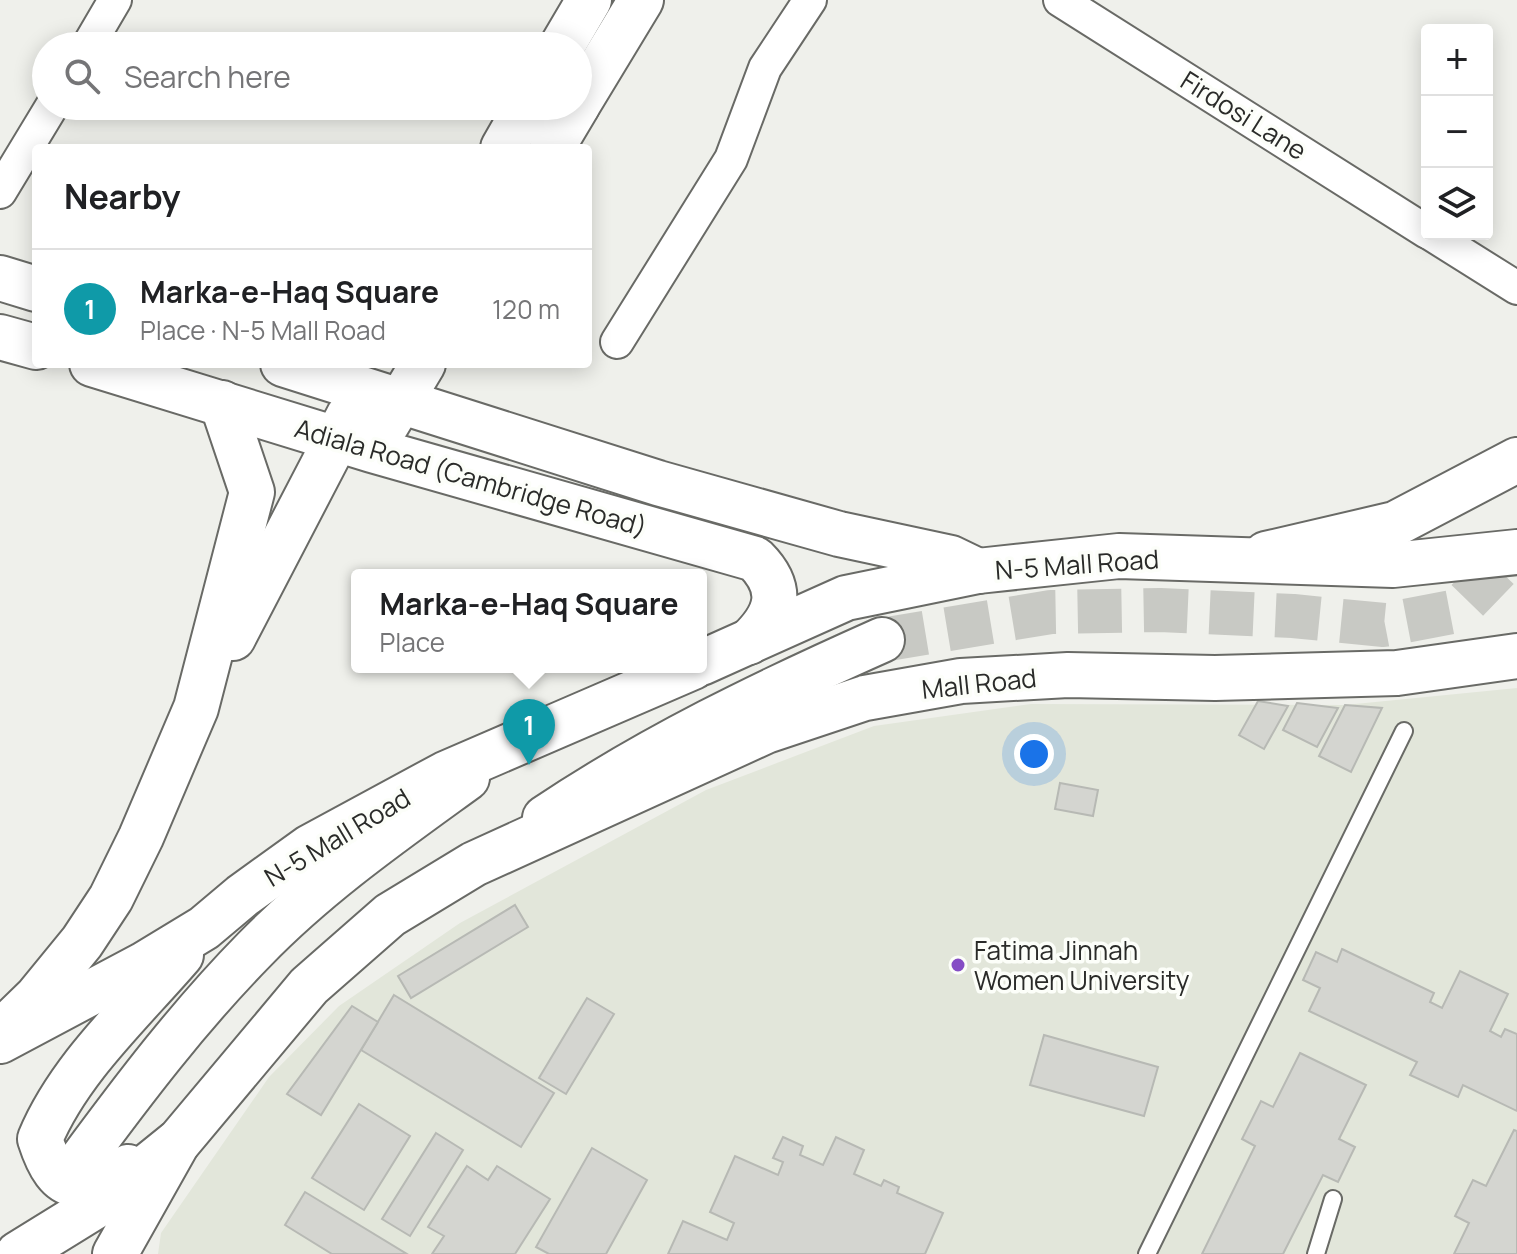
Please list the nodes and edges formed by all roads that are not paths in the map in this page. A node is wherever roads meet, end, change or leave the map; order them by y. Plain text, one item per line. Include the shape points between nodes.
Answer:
1 (115, 0) edge
2 (589, 0) edge
3 (641, 0) edge
4 (810, 0) edge
5 (1072, 3) edge
6 (96, 32) edge
7 (570, 32) edge
8 (592, 82) edge
9 (44, 120) edge
10 (519, 120) edge
11 (569, 120) edge
12 (505, 144) edge
13 (554, 144) edge
14 (0, 192) edge
15 (1421, 228) edge
16 (1440, 240) edge
17 (0, 278) edge
18 (32, 288) edge
19 (1517, 288) edge
20 (0, 337) edge
21 (617, 342) dead end
22 (32, 346) edge
23 (105, 368) edge
24 (312, 368) edge
25 (391, 379) edge
26 (222, 403) junction
27 (354, 444) junction
28 (1517, 460) edge
29 (1517, 552) edge
30 (1248, 558) junction
31 (978, 571) junction
32 (882, 640) tunnel mouth
33 (749, 642) junction
34 (1517, 656) edge
35 (707, 660) edge
36 (679, 673) edge
37 (196, 708) junction
38 (1404, 731) dead end
39 (508, 748) junction
40 (474, 864) junction
41 (204, 928) junction
42 (0, 1033) edge
43 (0, 1041) edge
44 (180, 1140) junction
45 (77, 1166) dead end
46 (1333, 1199) dead end
47 (18, 1254) edge
48 (115, 1254) edge
49 (147, 1254) edge
50 (1147, 1254) edge
51 (1316, 1254) edge

1 - 6 street
2 - 7 main road
3 - 8 main road
4 - 21 street via 765,68 731,159
5 - 15 street, Firdosi Lane
9 - 14 street
10 - 12 main road
11 - 13 main road
16 - 19 street, Firdosi Lane
17 - 18 main road
20 - 22 main road
23 - 26 main road, Adiala Road (Cambridge Road)
24 - 25 main road, Adiala Road (Cambridge Road)
25 - 27 main road
25 - 31 main road, Adiala Road (Cambridge Road) via 658,483 839,534 951,558
26 - 27 main road, Adiala Road (Cambridge Road)
26 - 37 main road via 252,492
27 - 33 main road, Adiala Road (Cambridge Road) via 755,559 772,576 775,599 765,626
27 - 37 main road
28 - 30 main road via 1395,524
29 - 30 main road, N-5 Mall Road via 1393,565
30 - 31 main road, N-5 Mall Road via 1119,556
31 - 33 main road, N-5 Mall Road via 846,598
32 - 40 main road via 753,698 611,774
33 - 35 main road, N-5 Mall Road
34 - 40 main road, Mall Road via 1397,673 1068,675 961,681 865,698 766,731
36 - 39 main road, N-5 Mall Road
37 - 42 main road via 111,898 37,997
38 - 50 lane
39 - 41 main road, N-5 Mall Road via 445,774 310,847
39 - 45 main road via 359,857 256,948 160,1054
40 - 44 main road via 390,915 309,986
41 - 43 main road, N-5 Mall Road
41 - 44 main road via 81,1071 40,1139 46,1160 59,1176 90,1186
44 - 47 main road via 107,1199
44 - 48 main road
44 - 49 main road via 153,1204
46 - 51 lane

